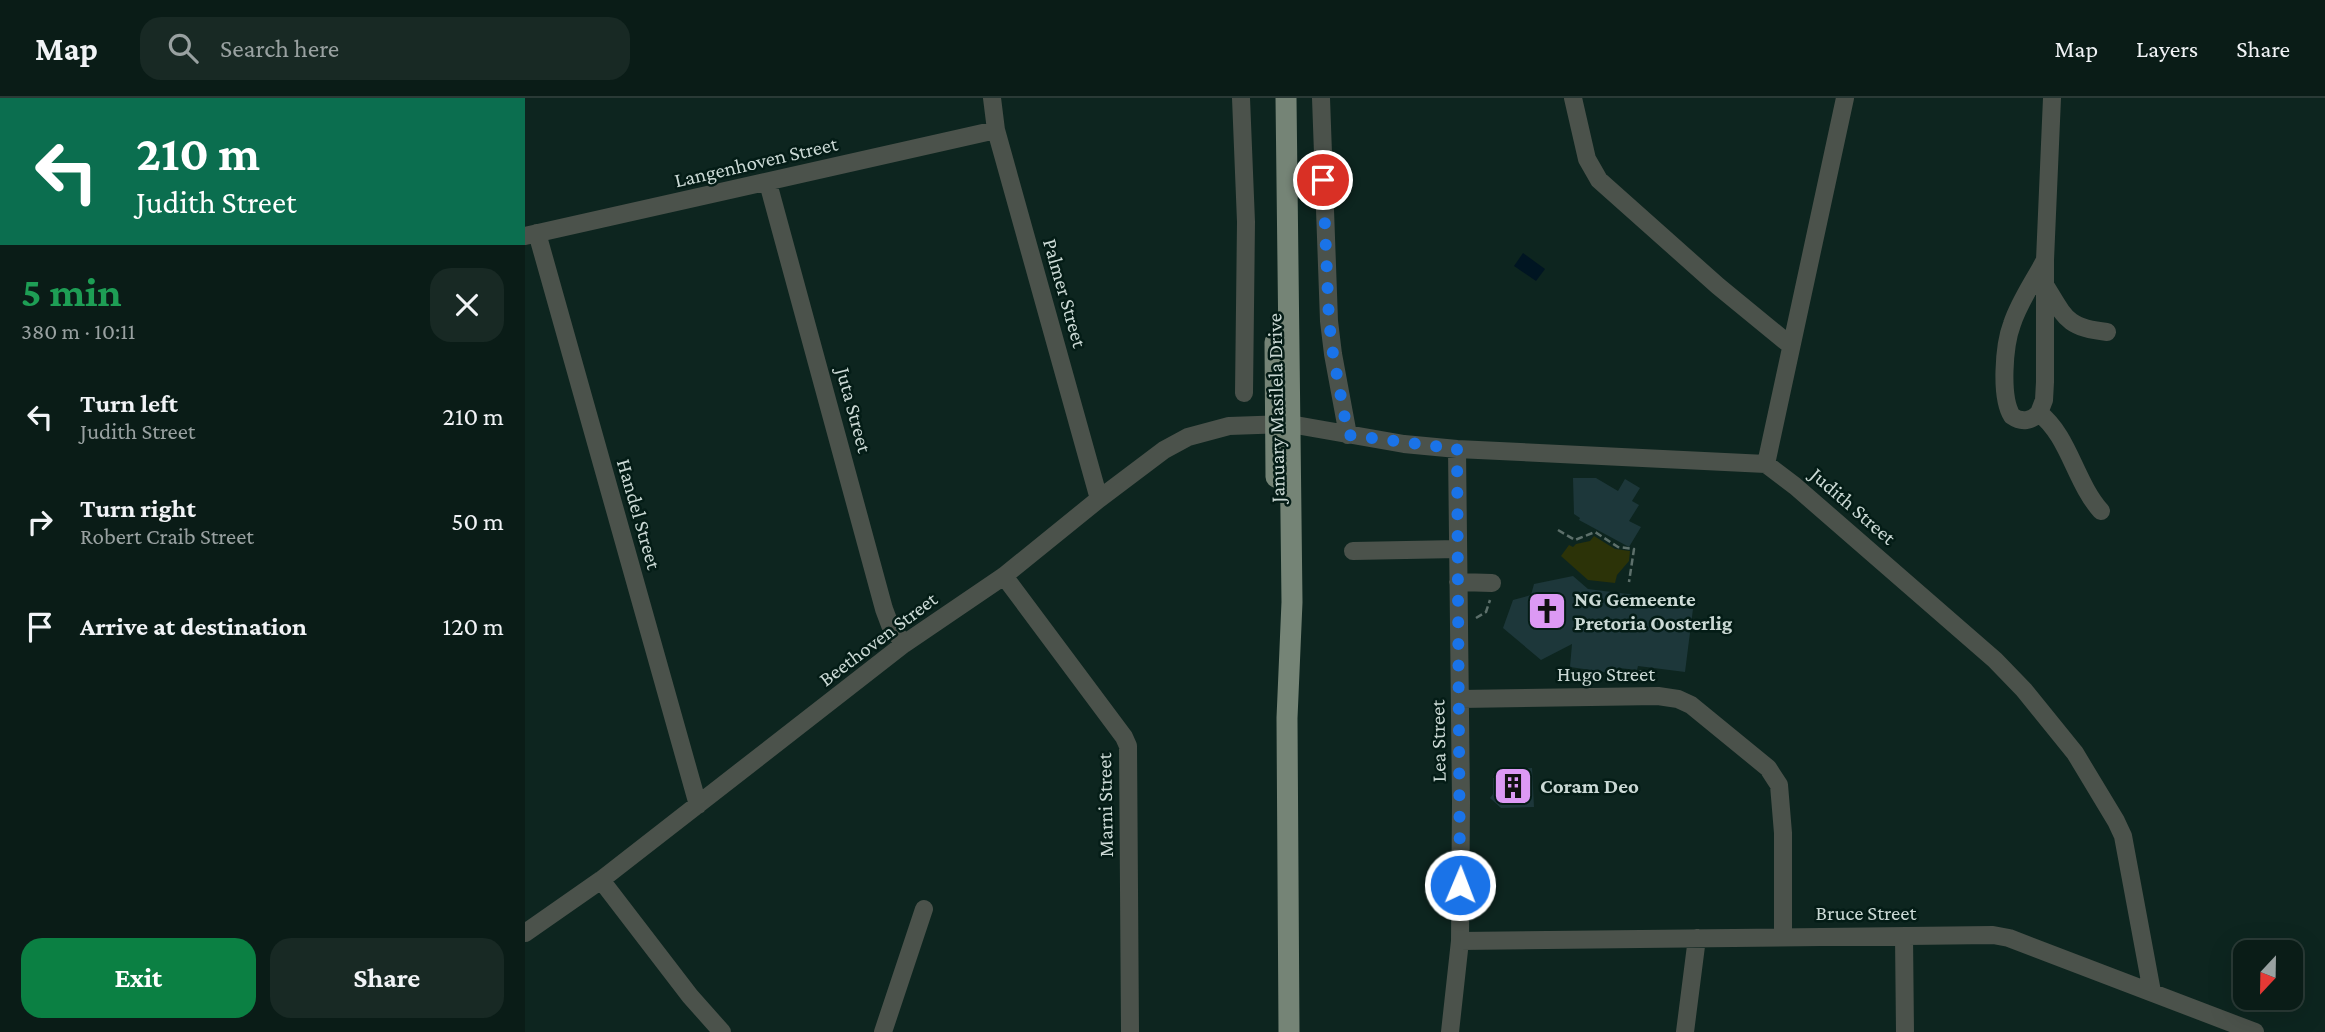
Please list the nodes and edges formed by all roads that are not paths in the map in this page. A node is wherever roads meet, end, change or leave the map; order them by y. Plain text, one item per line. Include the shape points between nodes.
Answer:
1 (992, 98) edge
2 (1241, 98) edge
3 (1276, 98) edge
4 (1286, 98) edge
5 (1321, 98) edge
6 (1573, 98) edge
7 (1845, 98) edge
8 (2052, 98) edge
9 (996, 130) junction
10 (768, 183) junction
11 (531, 235) edge
12 (2045, 260) junction
13 (2045, 285) junction
14 (2107, 332) dead end
15 (1790, 345) junction
16 (1244, 393) dead end
17 (2039, 413) junction
18 (1283, 423) junction
19 (1348, 435) junction
20 (1457, 449) junction
21 (1766, 464) junction
22 (1099, 499) junction
23 (2101, 511) dead end
24 (1458, 549) junction
25 (1353, 551) dead end
26 (1004, 576) junction
27 (1458, 582) junction
28 (1492, 583) road end
29 (904, 644) junction
30 (1459, 699) junction
31 (698, 806) junction
32 (601, 880) junction
33 (924, 909) dead end
34 (525, 933) edge
35 (1783, 936) junction
36 (1904, 936) junction
37 (1697, 938) junction
38 (1460, 941) junction
39 (2152, 992) junction
40 (722, 1032) edge
41 (883, 1032) edge
42 (1130, 1032) edge
43 (1289, 1032) edge
44 (1450, 1032) edge
45 (1685, 1032) edge
46 (1905, 1032) edge
47 (2255, 1032) edge

1 - 9 street, Palmer Street
2 - 16 street
3 - 18 main road, January Masilela Drive
4 - 18 main road, January Masilela Drive
5 - 19 street via 1329,321
6 - 15 street via 1587,159 1599,180
7 - 15 street
8 - 12 street
9 - 10 street, Langenhoven Street
9 - 22 street, Palmer Street
10 - 11 street, Langenhoven Street
10 - 29 street, Juta Street via 884,609
11 - 31 street, Handel Street
12 - 13 street
12 - 17 street via 2011,324 2005,384 2012,416 2026,421
13 - 14 street via 2072,324
13 - 17 street via 2045,382
15 - 21 street
17 - 23 street via 2051,422 2078,479
18 - 19 street
18 - 22 street, Beethoven Street via 1217,428 1188,437
18 - 43 main road, January Masilela Drive via 1279,601 1287,718
19 - 20 street
20 - 21 street
20 - 24 street, Lea Street
21 - 39 street, Judith Street via 1996,660 2075,753 2123,836
22 - 26 street, Beethoven Street
24 - 25 street
24 - 27 street, Lea Street
26 - 29 street, Beethoven Street
26 - 42 street, Marni Street via 1128,746
27 - 28 street
27 - 30 street, Lea Street
29 - 31 street, Beethoven Street
30 - 35 street, Hugo Street via 1658,696 1691,705 1768,768 1779,785
30 - 38 street, Lea Street
31 - 32 street, Beethoven Street
32 - 34 street, Beethoven Street
32 - 40 street
33 - 41 street
35 - 36 street, Bruce Street
35 - 37 street, Bruce Street
36 - 39 street, Bruce Street via 2009,938
36 - 46 street
37 - 38 street, Bruce Street
37 - 45 street
38 - 44 street, Lea Street
39 - 47 street, Bruce Street

